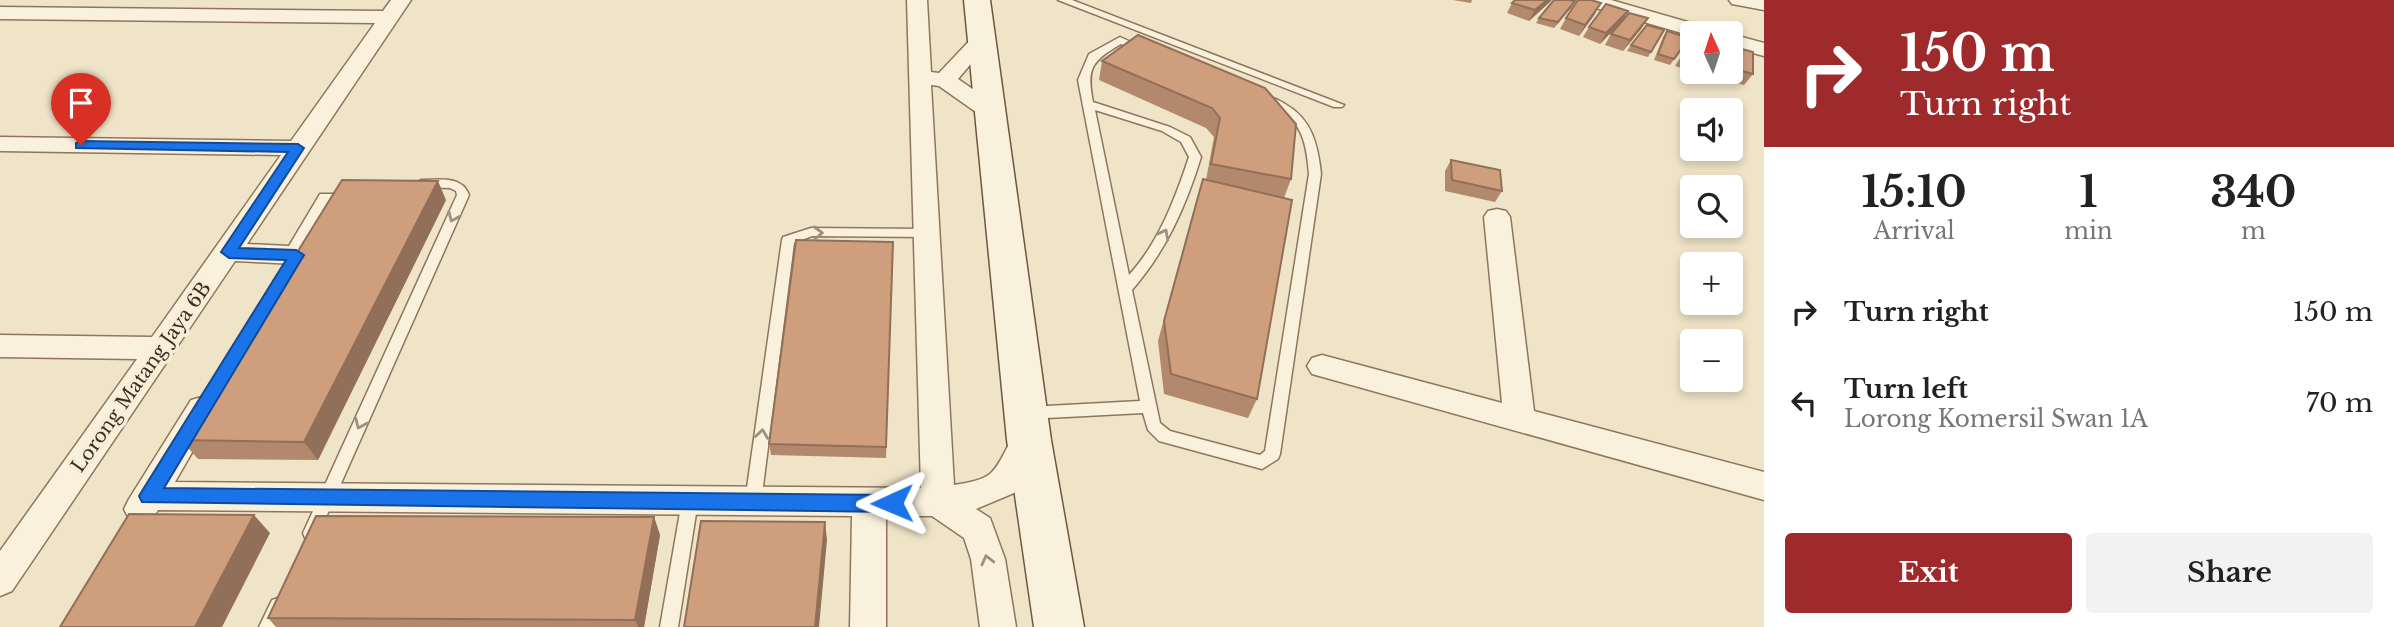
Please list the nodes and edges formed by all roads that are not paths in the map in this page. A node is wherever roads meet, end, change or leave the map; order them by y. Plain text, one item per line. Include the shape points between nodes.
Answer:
1 (917, 0) edge
2 (977, 0) edge
3 (1063, 0) edge
4 (1588, 0) edge
5 (1739, 0) edge
6 (1764, 3) edge
7 (395, 9) edge
8 (0, 13) edge
9 (1680, 26) edge
10 (1138, 28) junction
11 (982, 39) junction
12 (1120, 40) junction
13 (1743, 44) edge
14 (1764, 50) edge
15 (1162, 58) edge
16 (933, 79) junction
17 (1252, 93) edge
18 (1088, 104) junction
19 (1338, 105) dead end
20 (991, 112) junction
21 (0, 144) edge
22 (298, 148) junction
23 (400, 185) edge
24 (336, 196) edge
25 (1497, 217) dead end
26 (925, 233) junction
27 (229, 252) junction
28 (1125, 289) junction
29 (0, 346) edge
30 (160, 348) junction
31 (1322, 366) dead end
32 (219, 382) edge
33 (1149, 407) junction
34 (1519, 418) junction
35 (1027, 426) junction
36 (1764, 486) edge
37 (149, 496) junction
38 (327, 498) junction
39 (690, 501) junction
40 (753, 502) junction
41 (938, 502) junction
42 (869, 504) junction
43 (127, 532) edge
44 (306, 545) edge
45 (0, 580) edge
46 (284, 592) edge
47 (268, 627) edge
48 (669, 627) edge
49 (867, 627) edge
50 (998, 627) edge
51 (1059, 627) edge

1 - 16 street
2 - 11 street
3 - 10 lane
4 - 9 street
5 - 6 street
7 - 8 street
7 - 22 street, Lorong Matang Jaya 6B
10 - 12 lane
10 - 19 lane
11 - 16 street
11 - 20 street
12 - 15 lane
12 - 18 lane via 1093,56 1083,80
13 - 14 street
16 - 20 street
16 - 26 street
17 - 33 lane via 1292,110 1300,119 1315,174 1272,454 1262,462 1164,436 1153,426
18 - 28 lane
28 -> 18 lane via 1149,264 1182,199 1195,157 1186,140 1166,129
20 - 35 street
21 - 22 street
22 - 27 street, Lorong Matang Jaya 6B
23 -> 38 lane via 452,184 463,195
24 - 27 street via 289,267
25 - 34 street
40 -> 26 lane via 788,240 811,232
26 - 41 street
27 - 30 street, Lorong Matang Jaya 6B
28 - 33 lane
29 - 30 street
30 - 45 street, Lorong Matang Jaya 6B
31 - 34 street
32 - 37 street
33 - 35 lane
34 - 36 street
35 - 41 street via 1002,483 976,495
35 - 51 street
37 - 38 street
37 - 43 street
38 - 39 street
38 - 44 lane
39 - 40 street
39 - 48 lane
40 - 42 street
41 - 42 street
50 -> 41 street via 988,559 978,529
42 - 49 street
46 - 47 lane

